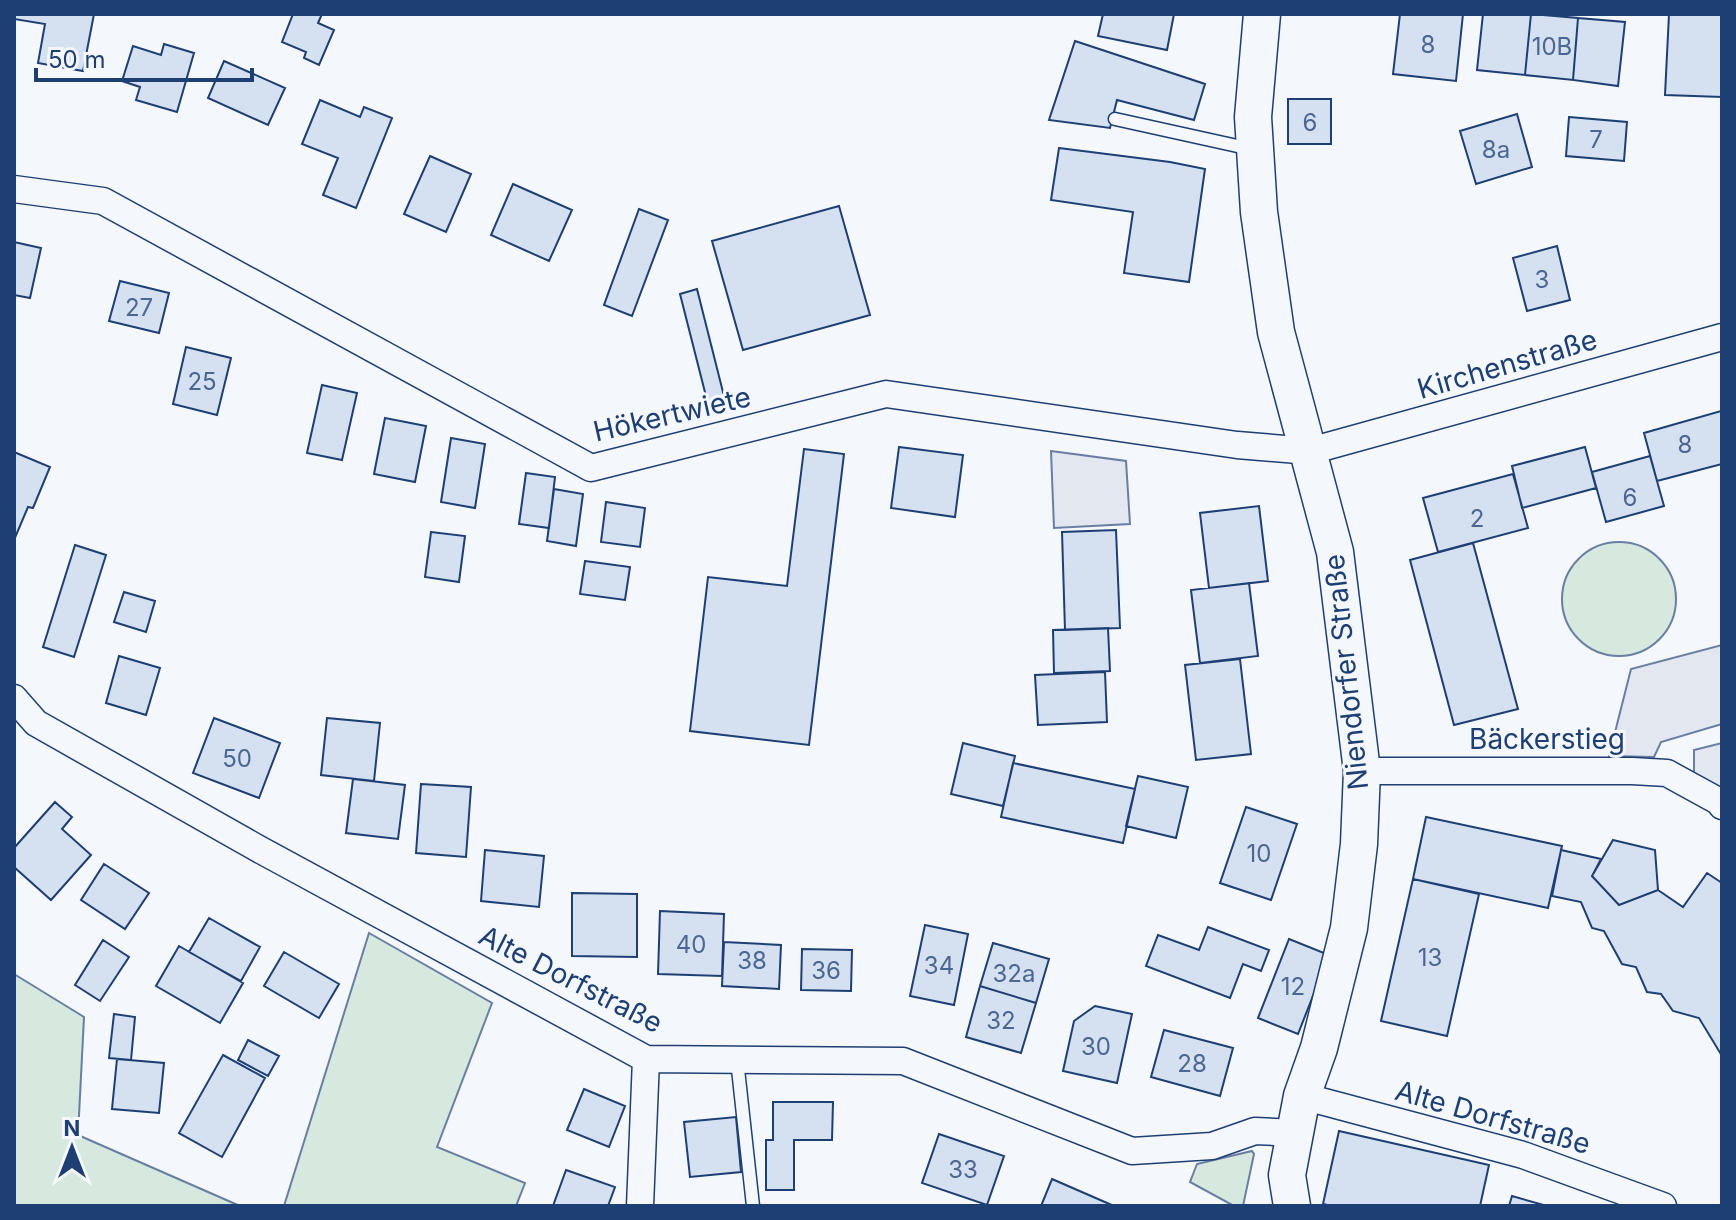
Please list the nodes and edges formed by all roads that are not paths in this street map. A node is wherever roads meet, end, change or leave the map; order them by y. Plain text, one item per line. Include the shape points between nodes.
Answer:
1 (1262, 14) edge
2 (1115, 119) dead end
3 (1254, 149) junction
4 (14, 189) edge
5 (1722, 337) edge
6 (1310, 451) junction
7 (14, 698) edge
8 (1362, 771) junction
9 (1722, 806) edge
10 (646, 1059) junction
11 (737, 1060) junction
12 (1302, 1096) junction
13 (1295, 1133) junction
14 (1290, 1190) edge
15 (640, 1206) edge
16 (753, 1206) edge
17 (1270, 1206) edge
18 (1663, 1206) edge

1 - 3 main road, Niendorfer Straße
2 - 3 lane
3 - 6 main road, Niendorfer Straße via 1276,332
4 - 6 street, Hökertwiete via 103,201 591,468 886,394
5 - 6 street, Kirchenstraße
6 - 8 main road, Niendorfer Straße via 1335,552
7 - 10 street, Alte Dorfstraße via 36,723
8 - 9 street, Bäckerstieg via 1667,773
8 - 12 main road, Niendorfer Straße via 1349,928
10 - 11 street, Alte Dorfstraße
10 - 15 street
11 - 13 street, Alte Dorfstraße via 903,1061 1132,1151 1212,1146 1255,1131
11 - 16 lane
12 - 13 main road, Niendorfer Straße
12 - 18 street, Alte Dorfstraße via 1523,1155
13 - 14 main road, Niendorfer Straße
14 - 17 main road, Niendorfer Straße via 1271,1199

